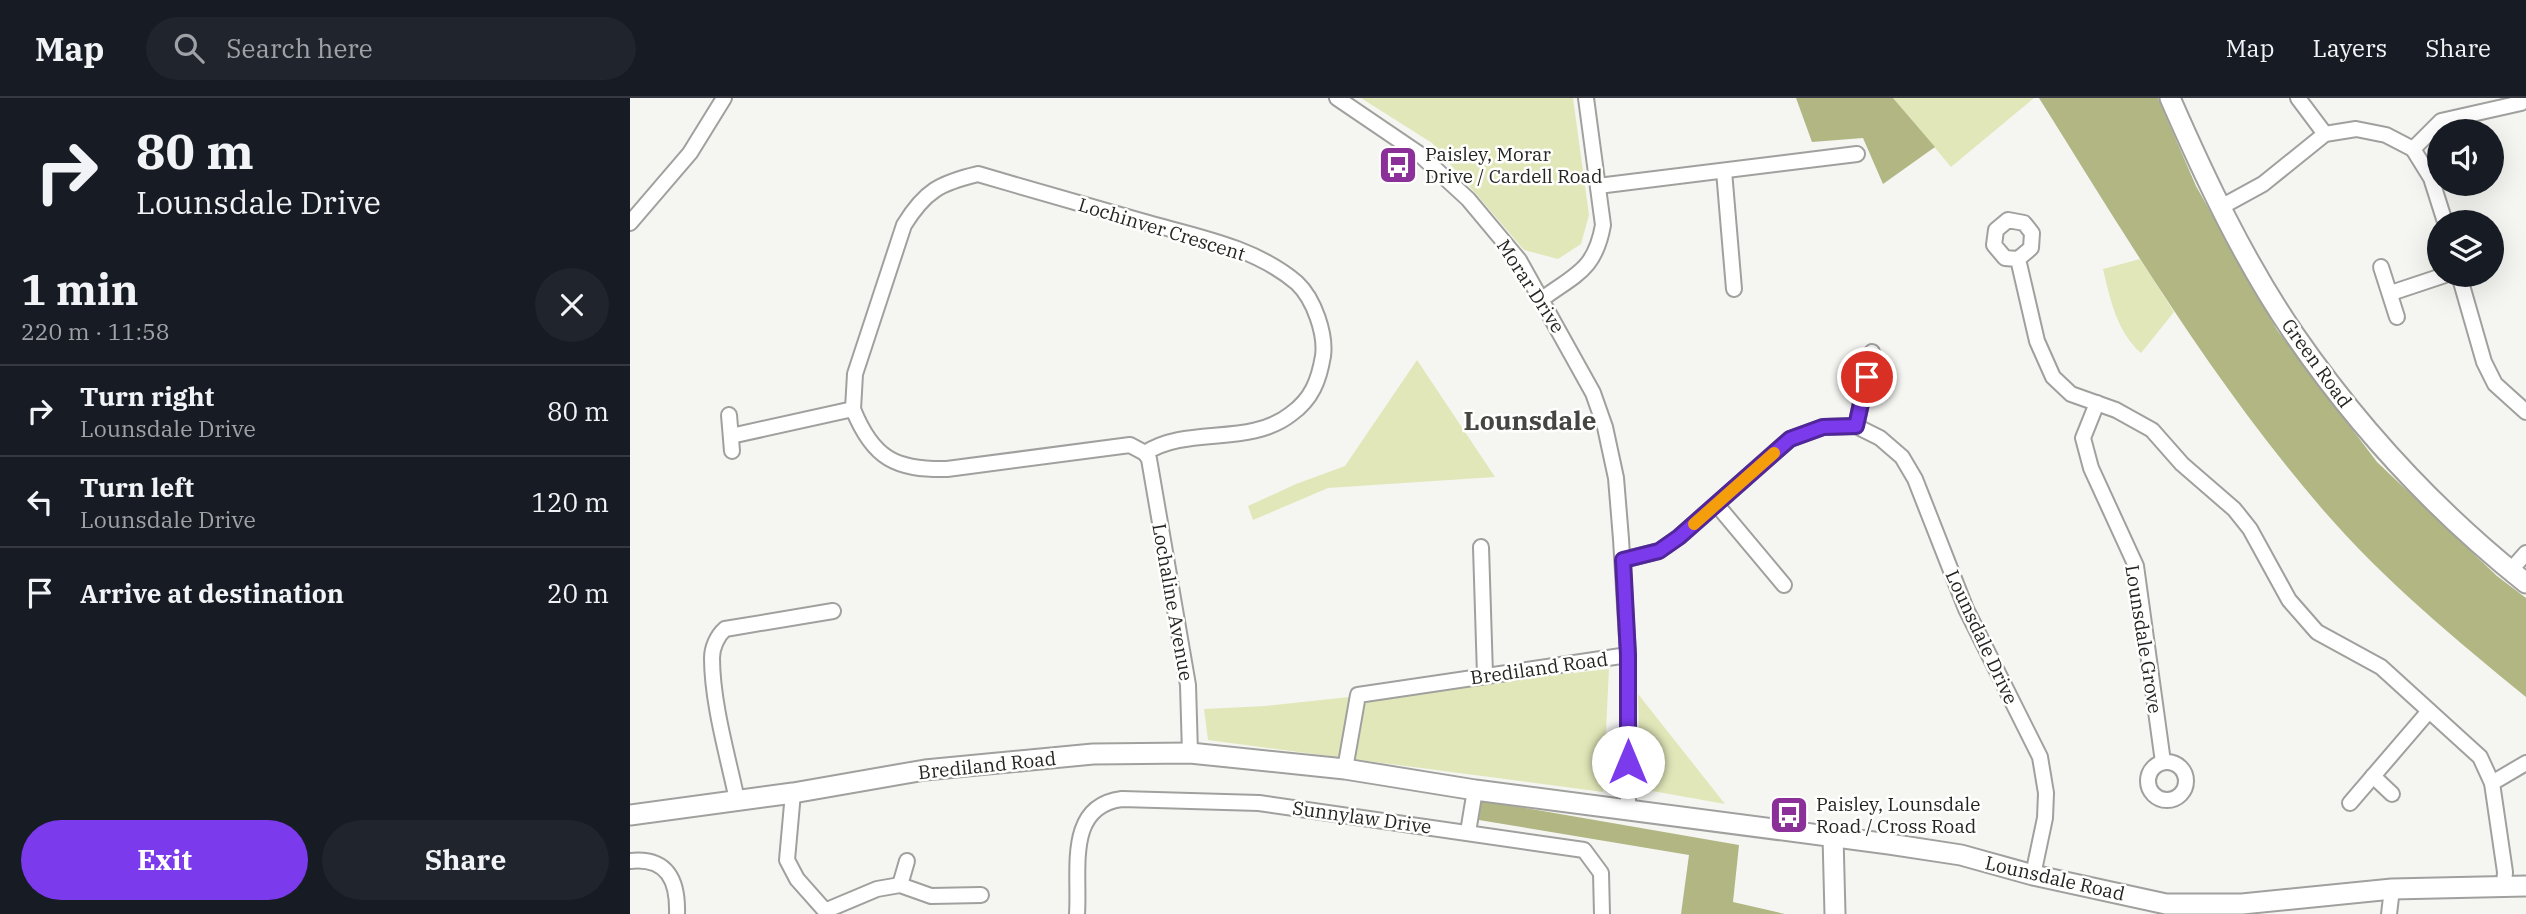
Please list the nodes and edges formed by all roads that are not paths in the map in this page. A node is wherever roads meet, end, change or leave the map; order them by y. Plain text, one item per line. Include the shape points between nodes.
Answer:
1 (724, 98) edge
2 (1336, 98) edge
3 (1586, 98) edge
4 (2170, 98) edge
5 (2298, 98) edge
6 (2524, 103) edge
7 (2325, 134) junction
8 (2413, 149) junction
9 (1857, 154) dead end
10 (1724, 172) junction
11 (1598, 186) junction
12 (2221, 208) junction
13 (2441, 210) edge
14 (630, 223) edge
15 (2018, 259) dead end
16 (2381, 267) dead end
17 (2427, 281) edge
18 (2462, 287) edge
19 (1734, 289) dead end
20 (2391, 293) junction
21 (1542, 299) junction
22 (2397, 317) dead end
23 (1872, 352) dead end
24 (2097, 403) junction
25 (853, 409) junction
26 (2526, 412) edge
27 (729, 415) dead end
28 (1856, 426) junction
29 (1145, 453) junction
30 (1717, 505) junction
31 (1481, 547) dead end
32 (2526, 553) edge
33 (1623, 560) junction
34 (2510, 571) junction
35 (2526, 583) edge
36 (1784, 585) dead end
37 (833, 611) dead end
38 (1628, 655) junction
39 (1485, 675) junction
40 (2429, 711) junction
41 (1190, 753) junction
42 (2163, 762) dead end
43 (2526, 763) edge
44 (1345, 769) junction
45 (2373, 776) junction
46 (2492, 783) junction
47 (1475, 790) junction
48 (793, 793) junction
49 (2392, 794) dead end
50 (737, 800) junction
51 (2350, 803) dead end
52 (1628, 810) junction
53 (630, 815) edge
54 (1468, 832) junction
55 (1833, 836) junction
56 (630, 861) edge
57 (907, 861) dead end
58 (2033, 875) junction
59 (900, 885) junction
60 (2504, 885) junction
61 (2526, 886) edge
62 (2392, 889) junction
63 (981, 895) dead end
64 (827, 912) edge
65 (677, 914) edge
66 (1077, 914) edge
67 (1602, 914) edge
68 (1835, 914) edge
69 (2389, 914) edge

1 - 14 street via 690,153
2 - 21 street, Morar Drive via 1418,153 1468,199 1519,260
3 - 11 street
4 - 12 street, Green Road
5 - 7 street
6 - 8 street via 2441,121
7 - 8 street via 2356,129 2386,135
7 - 12 street via 2263,184
8 - 13 street via 2431,178
9 - 10 street
10 - 11 street
10 - 19 street
11 - 21 street via 1603,225 1591,264
12 - 34 street, Green Road via 2293,333 2352,411 2423,490
15 - 24 street via 2037,341 2053,377 2071,394
16 - 20 street
17 - 20 street
18 - 26 street via 2495,384
20 - 22 street
21 - 33 street, Morar Drive via 1593,393 1605,427 1616,478
23 - 28 street
24 - 40 street via 2152,430 2182,464 2234,509 2289,600 2318,632 2381,667
24 - 42 street, Lounsdale Grove via 2083,438 2091,468 2136,566
25 - 27 street via 731,444
25 - 29 street via 881,455 918,469 1130,445
25 - 29 street, Lochinver Crescent via 855,373 904,225 942,184 978,174 1226,245 1272,265 1299,285 1317,316 1324,345 1319,382 1292,414 1252,432 1191,438 1155,446
28 - 30 street via 1823,427 1790,439
28 - 58 street, Lounsdale Drive via 1902,457 1915,479 1966,609 2040,757 2045,818
29 - 41 street, Lochaline Avenue via 1188,685
30 - 33 street via 1659,551
30 - 36 street
31 - 39 street
32 - 34 street
33 - 38 street
34 - 35 street, Green Road
37 - 50 street via 725,629 718,635 712,656
38 - 39 street, Brediland Road
38 - 52 street
39 - 44 street, Brediland Road via 1358,695
40 - 45 street
40 - 46 street via 2480,757
41 - 44 street, Brediland Road
41 - 48 street, Brediland Road via 1093,754 925,770
43 - 46 street
44 - 47 street, Brediland Road
45 - 49 street
45 - 51 street
46 - 60 street
47 - 52 street, Brediland Road
47 - 54 street
48 - 50 street, Brediland Road
48 - 64 street via 788,860 797,879
50 - 53 street, Brediland Road
52 - 55 street, Lounsdale Road
54 - 66 street, Sunnylaw Drive via 1259,803 1122,799 1101,803 1085,817 1079,843
54 - 67 street, Sunnylaw Drive via 1584,850 1601,873
55 - 58 street, Lounsdale Road via 1961,855
55 - 68 street
56 - 65 street via 646,860 669,875 677,888
57 - 59 street
58 - 62 street, Lounsdale Road via 2166,904 2242,904
59 - 63 street via 931,896
59 - 64 street via 877,889
60 - 61 street, Lounsdale Road
60 - 62 street, Lounsdale Road
62 - 69 street

